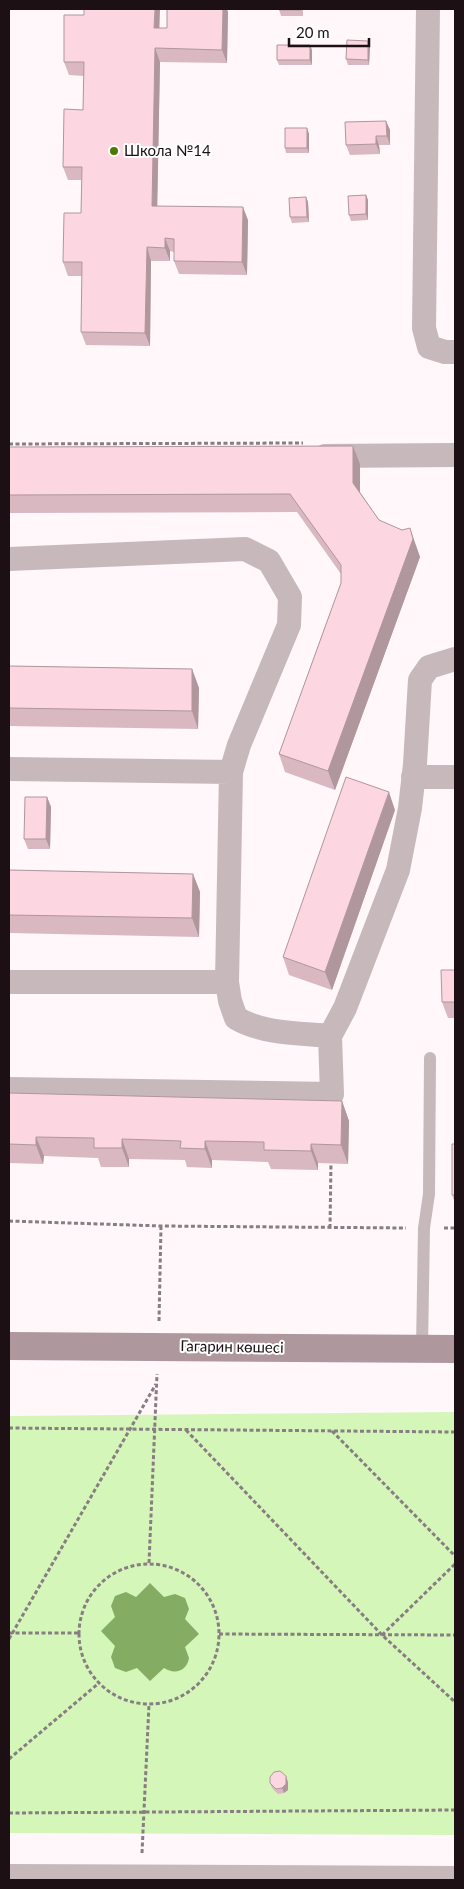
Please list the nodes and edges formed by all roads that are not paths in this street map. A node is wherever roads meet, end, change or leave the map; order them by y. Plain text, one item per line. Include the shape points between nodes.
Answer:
1 (428, 9) edge
2 (455, 352) edge
3 (306, 450) edge
4 (455, 455) edge
5 (9, 559) edge
6 (455, 659) edge
7 (9, 769) edge
8 (231, 772) junction
9 (413, 777) junction
10 (455, 777) edge
11 (9, 982) edge
12 (227, 982) junction
13 (330, 1036) junction
14 (430, 1058) dead end
15 (9, 1089) edge
16 (9, 1346) edge
17 (422, 1348) junction
18 (455, 1349) edge
19 (9, 1876) edge
20 (315, 1878) edge
21 (455, 1878) edge

1 - 2 street via 424,328 429,347
3 - 4 street
5 - 8 street via 245,549 269,561 290,597 289,625
6 - 9 street via 429,667 420,680
7 - 8 street
8 - 12 street
9 - 10 street
9 - 13 street via 398,870 345,1008
11 - 12 street
12 - 13 street via 236,1018 249,1026
13 - 15 street via 332,1094
14 - 17 lane via 429,1194 424,1228
16 - 17 main road, Гагарин көшесі
17 - 18 main road, Гагарин көшесі
19 - 20 street
20 - 21 street

